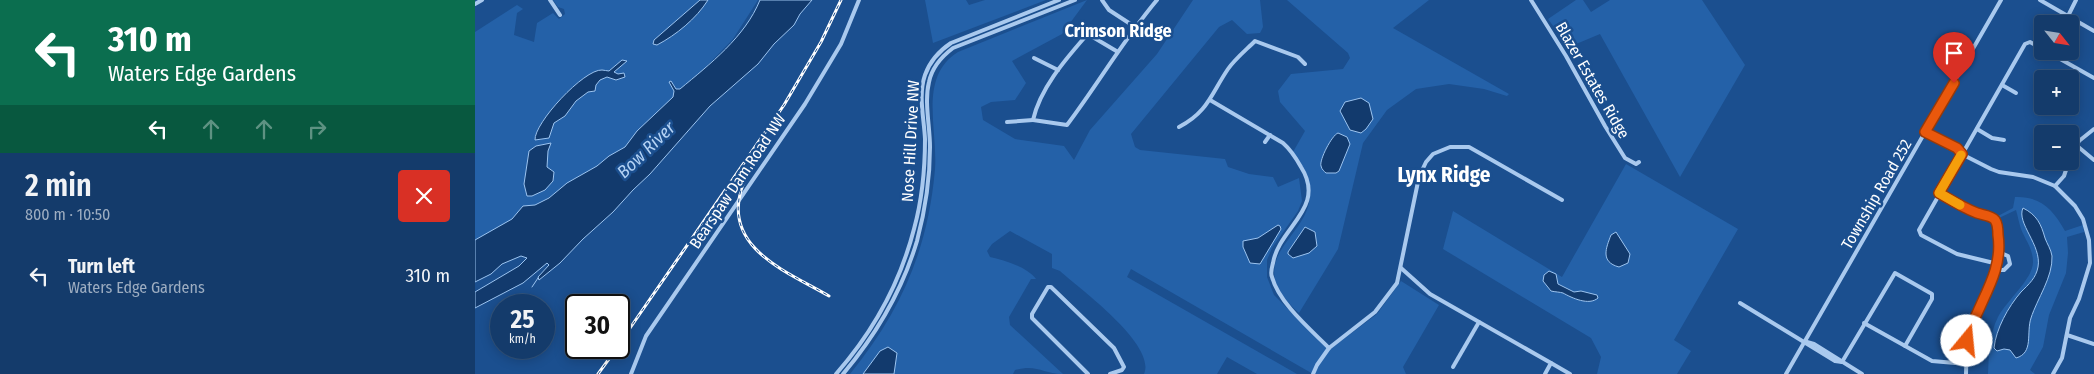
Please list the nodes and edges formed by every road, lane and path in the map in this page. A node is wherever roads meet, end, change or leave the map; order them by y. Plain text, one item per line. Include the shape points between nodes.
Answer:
1 (482, 0) edge
2 (550, 0) edge
3 (859, 0) edge
4 (1059, 0) edge
5 (1075, 0) edge
6 (1102, 0) edge
7 (1157, 0) edge
8 (1531, 0) edge
9 (2001, 0) edge
10 (2040, 0) edge
11 (2076, 0) edge
12 (475, 4) edge
13 (560, 15) dead end
14 (2065, 15) edge
15 (2068, 15) edge
16 (2079, 23) edge
17 (1135, 27) junction
18 (2094, 31) edge
19 (2034, 44) edge
20 (1118, 52) junction
21 (1034, 58) dead end
22 (2062, 60) edge
23 (1305, 64) dead end
24 (1058, 70) junction
25 (2094, 78) edge
26 (2002, 85) junction
27 (2016, 94) dead end
28 (1210, 100) junction
29 (1033, 120) junction
30 (1007, 122) dead end
31 (1179, 127) dead end
32 (1977, 129) junction
33 (2094, 129) edge
34 (1925, 132) junction
35 (1270, 135) junction
36 (2004, 140) dead end
37 (1265, 142) dead end
38 (2079, 142) edge
39 (2079, 148) edge
40 (1962, 154) junction
41 (2094, 160) edge
42 (1639, 162) dead end
43 (2066, 170) edge
44 (2055, 186) junction
45 (1939, 193) junction
46 (1562, 200) dead end
47 (1999, 252) junction
48 (2092, 263) edge
49 (1998, 264) junction
50 (1401, 268) junction
51 (1997, 270) junction
52 (1740, 304) dead end
53 (1479, 322) junction
54 (1864, 323) junction
55 (2067, 335) junction
56 (1805, 341) junction
57 (2094, 344) edge
58 (1905, 346) junction
59 (1329, 348) junction
60 (1842, 362) junction
61 (1551, 363) junction
62 (1967, 364) junction
63 (1453, 367) dead end
64 (631, 374) edge
65 (836, 374) edge
66 (843, 374) edge
67 (1088, 374) edge
68 (1110, 374) edge
69 (1313, 374) edge
70 (1545, 374) edge
71 (1570, 374) edge
72 (1786, 374) edge
73 (1862, 374) edge
74 (1966, 374) edge
75 (2053, 374) edge

1 - 12 street
2 - 13 street
3 - 64 street, Bearspaw Dam Road NW via 841,44 815,88 646,336
4 - 65 street, Nose Hill Drive NW via 951,43 931,63 922,91 923,182 910,244 880,314
5 - 66 street, Nose Hill Drive NW via 953,48 934,68 928,87 928,183 916,243 888,311
6 - 17 street via 1109,10
7 - 17 street
8 - 42 street, Blazer Estates Ridge via 1625,158 1636,164
9 - 34 street, Township Road 252
10 - 14 street
11 - 15 street
16 - 18 street
17 - 20 street
19 - 26 street via 2025,44
20 - 24 street via 1088,36
20 - 29 street via 1066,126
21 - 24 street
22 - 25 street
23 - 28 street via 1298,57 1255,41 1229,68
24 - 29 street via 1041,98
26 - 27 street
26 - 32 street
28 - 31 street via 1194,119
28 - 35 street
29 - 30 street
32 - 36 street via 1992,138
32 - 40 street
33 - 38 street
34 - 40 street via 1957,148
34 - 56 street, Township Road 252
35 - 37 street
35 - 59 street via 1291,150 1306,175 1309,188 1303,210 1278,247 1271,275 1278,293
39 - 41 street
40 - 44 street via 1999,172 2033,177
40 - 45 street
43 - 44 street
44 - 48 street via 2083,219
45 - 47 street via 1993,218 1999,236
45 - 49 street via 1919,228 1920,233 1957,254
46 - 50 street via 1469,147 1443,149 1433,154 1422,170
47 - 49 street
47 - 51 street via 2004,252 2010,260 2007,268
48 - 55 street via 2070,318
49 - 51 street
50 - 53 street via 1431,294
50 - 59 street via 1397,282 1375,312
51 - 62 street via 1970,328
52 - 56 street
53 - 61 street
53 - 63 street
54 - 58 street
54 - 58 street via 1895,273 1931,292 1932,299
54 - 60 street
55 - 57 street
55 - 75 street via 2063,358
56 - 60 street
56 - 72 street, Township Road 252
58 - 62 street via 1932,361
59 - 69 street
60 - 73 street
61 - 70 street
61 - 71 street
62 - 74 street
67 - 68 street via 1032,318 1048,287 1113,348 1123,370

